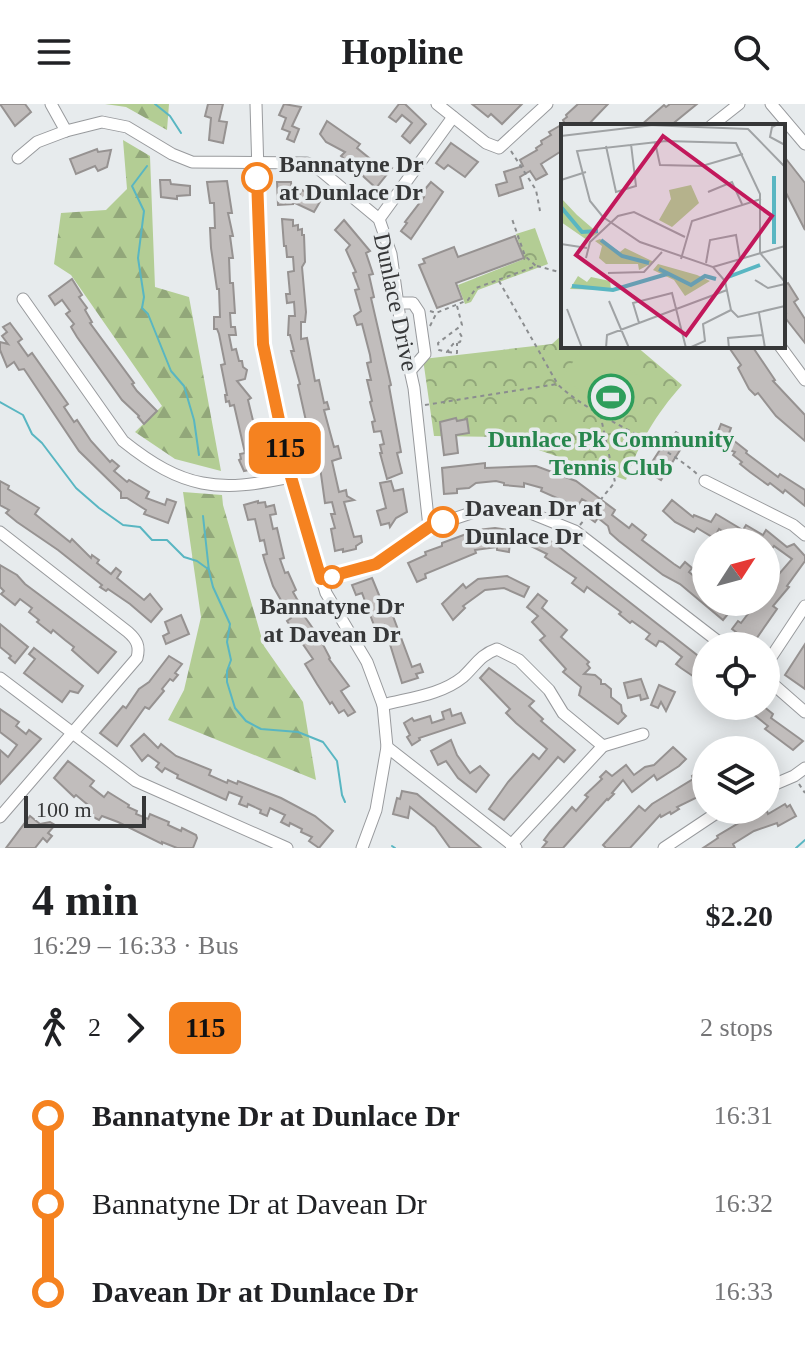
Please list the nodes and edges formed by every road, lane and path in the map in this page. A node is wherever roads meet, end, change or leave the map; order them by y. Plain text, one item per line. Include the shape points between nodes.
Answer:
1 (51, 104) edge
2 (256, 104) edge
3 (437, 104) edge
4 (547, 104) edge
5 (739, 104) edge
6 (771, 104) edge
7 (453, 117) junction
8 (714, 124) edge
9 (66, 131) junction
10 (506, 143) junction
11 (805, 144) edge
12 (18, 158) dead end
13 (256, 163) junction
14 (540, 211) dead end
15 (379, 219) junction
16 (512, 219) dead end
17 (536, 266) junction
18 (561, 272) edge
19 (498, 280) junction
20 (23, 299) dead end
21 (397, 303) junction
22 (457, 304) junction
23 (417, 308) junction
24 (458, 330) junction
25 (457, 343) junction
26 (781, 348) edge
27 (447, 352) junction
28 (411, 370) junction
29 (805, 380) edge
30 (557, 384) junction
31 (416, 406) junction
32 (601, 417) junction
33 (291, 477) junction
34 (705, 481) joint
35 (429, 527) junction
36 (575, 531) junction
37 (0, 532) edge
38 (805, 535) edge
39 (321, 579) junction
40 (805, 606) edge
41 (706, 632) edge
42 (780, 644) edge
43 (0, 678) edge
44 (780, 690) edge
45 (383, 705) junction
46 (805, 712) edge
47 (70, 733) junction
48 (643, 734) dead end
49 (603, 746) junction
50 (387, 747) junction
51 (805, 768) edge
52 (780, 782) edge
53 (0, 817) edge
54 (700, 824) edge
55 (513, 846) edge
56 (287, 848) edge
57 (362, 848) edge
58 (664, 848) edge

1 - 9 street
2 - 13 street
3 - 7 street
4 - 10 street
5 - 8 street
6 - 11 street
7 - 10 street via 486,143 499,148
7 - 15 street
9 - 12 street, Dunlace Drive via 37,142
9 - 13 street, Dunlace Drive via 102,122 127,127 192,162
10 - 14 path via 536,190
13 - 15 street, Dunlace Drive via 307,163
13 - 33 street via 263,344
15 - 21 street, Dunlace Drive via 391,254
16 - 17 path via 525,256
17 - 18 path
17 - 19 path
19 - 22 path via 476,288 468,300
19 - 30 path
20 - 33 street via 123,441 144,458 178,477 221,487
21 - 23 street
21 - 28 street, Dunlace Drive
22 - 23 path via 436,313
22 - 24 path via 462,321
23 - 28 street via 425,351
24 - 25 path via 462,338
24 - 27 path via 438,343 439,350
25 - 27 path
25 - 27 path via 457,353
26 - 29 street
28 - 31 street, Dunlace Drive
30 - 31 path
30 - 32 path
31 - 35 street, Dunlace Drive
32 - 34 path
32 - 36 path via 615,482
33 - 39 street
34 - 38 street
35 - 36 street via 483,509 510,509
35 - 39 street via 376,564
36 - 41 street
37 - 47 street via 128,632 140,649
39 - 45 street via 367,662
40 - 42 street
43 - 47 street
44 - 46 street
45 - 49 street via 439,691 462,677 483,654 497,649 519,660 563,713
45 - 50 street
47 - 53 street
47 - 56 street via 136,781
48 - 49 street
49 - 55 street
50 - 55 street
50 - 57 street via 376,810
51 - 52 street
54 - 58 street

